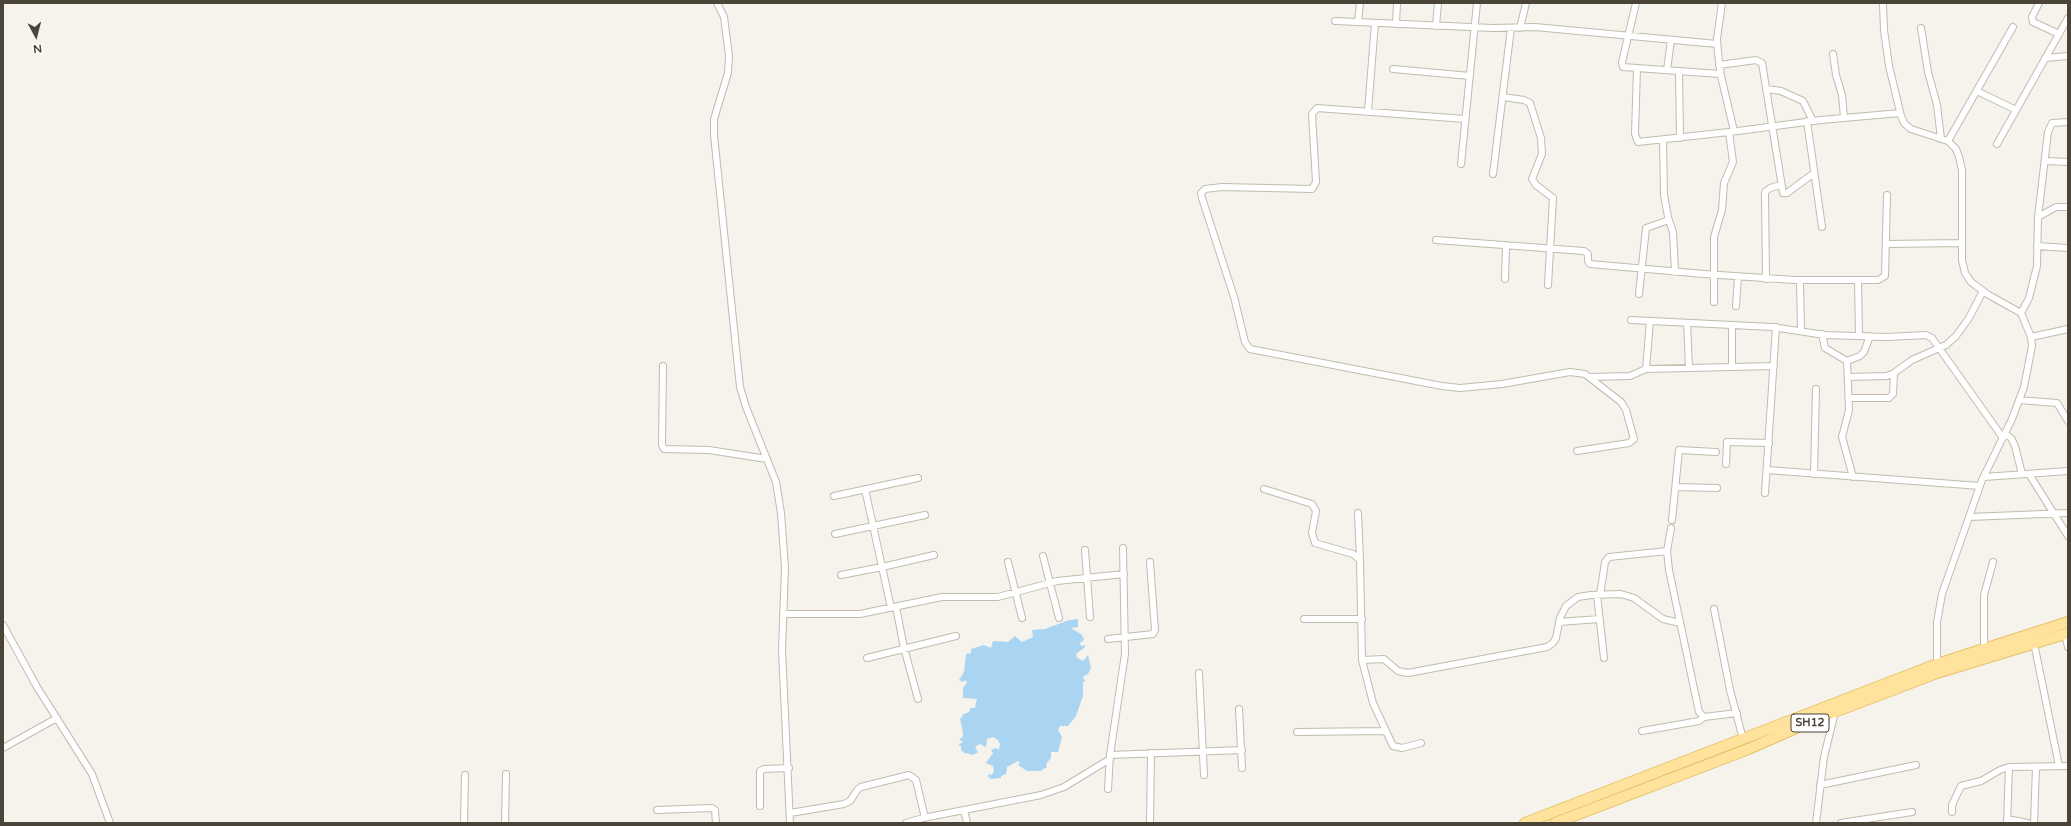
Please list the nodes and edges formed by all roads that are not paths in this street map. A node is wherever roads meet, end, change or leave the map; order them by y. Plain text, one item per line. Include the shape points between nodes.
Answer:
1 (717, 3) edge
2 (1360, 3) edge
3 (1398, 3) edge
4 (1438, 3) edge
5 (1477, 3) edge
6 (1526, 3) edge
7 (1636, 3) edge
8 (1722, 3) edge
9 (1883, 3) edge
10 (2039, 3) edge
11 (2068, 18) edge
12 (1335, 21) dead end
13 (1358, 22) junction
14 (1375, 23) junction
15 (1396, 24) junction
16 (1436, 26) junction
17 (2013, 27) dead end
18 (1474, 28) junction
19 (1511, 28) junction
20 (1520, 28) junction
21 (1921, 28) dead end
22 (2059, 34) junction
23 (1628, 36) junction
24 (1671, 40) junction
25 (1717, 44) junction
26 (1833, 54) dead end
27 (2068, 56) edge
28 (2045, 58) junction
29 (1719, 65) junction
30 (1638, 68) junction
31 (1393, 69) dead end
32 (1667, 70) junction
33 (1679, 71) junction
34 (1720, 74) junction
35 (1470, 76) junction
36 (1766, 89) junction
37 (1977, 91) junction
38 (1503, 97) junction
39 (2016, 110) junction
40 (1368, 111) junction
41 (1900, 113) junction
42 (1844, 118) junction
43 (1466, 119) junction
44 (1810, 121) junction
45 (2068, 122) edge
46 (1773, 126) junction
47 (1731, 132) junction
48 (1680, 138) junction
49 (1663, 140) junction
50 (1944, 140) junction
51 (1997, 144) dead end
52 (2045, 161) junction
53 (2068, 162) edge
54 (1461, 164) dead end
55 (1814, 173) junction
56 (1494, 174) dead end
57 (1781, 185) junction
58 (1887, 195) dead end
59 (2068, 206) edge
60 (2038, 217) junction
61 (1669, 220) junction
62 (1822, 227) dead end
63 (1436, 240) dead end
64 (1962, 243) junction
65 (1886, 244) junction
66 (1506, 245) junction
67 (2037, 246) junction
68 (1551, 248) junction
69 (2068, 248) edge
70 (1640, 268) junction
71 (1675, 272) junction
72 (1713, 275) junction
73 (1738, 277) junction
74 (1505, 279) dead end
75 (1766, 279) junction
76 (1800, 280) junction
77 (1858, 280) junction
78 (1548, 285) dead end
79 (1983, 291) junction
80 (1639, 294) dead end
81 (1714, 302) dead end
82 (1736, 306) dead end
83 (2021, 313) junction
84 (1632, 320) dead end
85 (1650, 321) junction
86 (1687, 323) junction
87 (1732, 325) junction
88 (1776, 327) junction
89 (2068, 329) edge
90 (1801, 331) junction
91 (1822, 334) junction
92 (1859, 336) junction
93 (1870, 336) junction
94 (2031, 337) junction
95 (1940, 349) junction
96 (1847, 361) junction
97 (663, 366) dead end
98 (1774, 366) junction
99 (1732, 367) junction
100 (1689, 368) junction
101 (1646, 369) junction
102 (1894, 373) junction
103 (1589, 377) junction
104 (1848, 377) junction
105 (1816, 389) dead end
106 (1850, 398) junction
107 (2019, 400) junction
108 (2068, 421) edge
109 (2004, 436) junction
110 (1768, 443) junction
111 (1577, 451) dead end
112 (1716, 452) dead end
113 (767, 459) junction
114 (1726, 464) dead end
115 (1767, 470) junction
116 (2068, 471) edge
117 (1814, 474) junction
118 (2026, 474) junction
119 (1853, 477) junction
120 (1984, 477) junction
121 (918, 478) dead end
122 (1980, 486) junction
123 (1676, 487) junction
124 (1717, 488) dead end
125 (865, 489) junction
126 (1264, 489) dead end
127 (1765, 493) dead end
128 (834, 496) dead end
129 (1358, 513) dead end
130 (2068, 513) edge
131 (2054, 514) junction
132 (925, 515) dead end
133 (1969, 517) junction
134 (1672, 520) dead end
135 (874, 527) junction
136 (1671, 528) dead end
137 (835, 534) dead end
138 (2068, 536) edge
139 (1123, 548) dead end
140 (1085, 550) dead end
141 (1667, 552) junction
142 (934, 555) dead end
143 (1043, 556) dead end
144 (1360, 560) junction
145 (1008, 562) dead end
146 (1150, 562) dead end
147 (1993, 562) dead end
148 (882, 567) junction
149 (1124, 574) junction
150 (841, 575) dead end
151 (1088, 578) junction
152 (1049, 583) junction
153 (1016, 593) junction
154 (1598, 595) junction
155 (894, 608) junction
156 (1714, 609) dead end
157 (783, 614) junction
158 (1090, 617) dead end
159 (1022, 618) dead end
160 (1059, 618) dead end
161 (1304, 618) dead end
162 (1600, 618) junction
163 (1362, 619) junction
164 (1559, 622) junction
165 (2068, 622) edge
166 (1680, 623) junction
167 (3, 625) edge
168 (2067, 633) edge
169 (956, 636) dead end
170 (1126, 637) junction
171 (1108, 639) dead end
172 (2034, 643) junction
173 (2068, 647) edge
174 (904, 648) junction
175 (1984, 648) junction
176 (867, 658) dead end
177 (1604, 658) dead end
178 (1362, 660) junction
179 (1937, 664) junction
180 (1199, 673) dead end
181 (918, 699) dead end
182 (1239, 709) dead end
183 (1835, 712) junction
184 (1736, 713) junction
185 (57, 718) junction
186 (1704, 718) junction
187 (1385, 731) junction
188 (1642, 731) dead end
189 (1297, 732) dead end
190 (1743, 739) junction
191 (1421, 743) dead end
192 (3, 748) edge
193 (1242, 750) junction
194 (1203, 751) junction
195 (1151, 753) junction
196 (1110, 757) junction
197 (1916, 765) dead end
198 (2059, 766) junction
199 (2068, 766) edge
200 (2009, 767) junction
201 (2036, 767) junction
202 (789, 768) junction
203 (1242, 768) dead end
204 (506, 774) dead end
205 (465, 775) dead end
206 (1204, 775) dead end
207 (1820, 786) junction
208 (1108, 789) dead end
209 (760, 806) dead end
210 (657, 810) dead end
211 (964, 810) junction
212 (1912, 812) dead end
213 (1952, 812) dead end
214 (790, 813) junction
215 (923, 820) edge
216 (2007, 821) edge
217 (110, 823) edge
218 (464, 823) edge
219 (505, 823) edge
220 (716, 823) edge
221 (790, 823) edge
222 (906, 823) edge
223 (967, 823) edge
224 (1150, 823) edge
225 (1525, 823) edge
226 (1555, 823) edge
227 (1816, 823) edge
228 (1841, 823) edge
229 (2028, 823) edge
230 (2034, 823) edge

1 - 113 street via 724,17 729,56 728,73 714,119 714,135 740,387
2 - 13 street
3 - 15 street
4 - 16 street
5 - 18 street
6 - 20 street
7 - 23 street
8 - 25 street
9 - 41 street via 1889,66
10 - 22 street via 2032,17 2033,22
11 - 22 street
12 - 13 street
13 - 14 street
14 - 15 street
14 - 40 street
15 - 16 street
16 - 18 street
17 - 37 street
18 - 19 street
18 - 35 street
19 - 20 street
19 - 38 street
20 - 23 street via 1535,27
21 - 50 street
22 - 28 street
23 - 24 street
23 - 30 street via 1622,65 1626,68
24 - 25 street
24 - 32 street
25 - 29 street
26 - 42 street
27 - 28 street
28 - 39 street
29 - 34 street
29 - 36 street via 1761,61
30 - 32 street
30 - 49 street via 1636,139 1642,142
31 - 35 street
32 - 33 street
33 - 34 street
33 - 48 street
34 - 47 street
35 - 43 street
36 - 44 street via 1781,91 1803,101
36 - 46 street
37 - 39 street
37 - 50 street
38 - 56 street
38 - 68 street via 1530,103 1542,149 1532,179 1553,198
39 - 51 street
40 - 43 street
40 - 103 street via 1324,108 1314,111 1316,182 1312,189 1222,187 1205,189 1201,193 1247,346 1270,353 1460,388 1502,384 1570,372
41 - 42 street
41 - 50 street via 1904,124 1911,129
42 - 44 street
43 - 54 street
44 - 46 street
44 - 55 street
45 - 52 street via 2054,123 2050,126
46 - 47 street
46 - 57 street
47 - 48 street
47 - 72 street via 1733,162 1724,183 1722,210 1714,237
48 - 49 street
49 - 61 street via 1664,195
50 - 64 street via 1956,149 1962,170
52 - 53 street
52 - 60 street
55 - 57 street via 1787,193 1783,193
55 - 62 street
57 - 75 street via 1765,192
58 - 65 street
59 - 60 street via 2056,207
60 - 67 street
61 - 70 street via 1646,228
61 - 71 street via 1673,232
63 - 66 street
64 - 65 street
64 - 79 street via 1965,273 1971,282
65 - 77 street via 1884,278
66 - 68 street
66 - 74 street
67 - 69 street
67 - 83 street via 2034,280
68 - 70 street via 1587,251 1590,264
68 - 78 street
70 - 71 street
70 - 80 street
71 - 72 street
72 - 73 street
72 - 81 street
73 - 75 street
73 - 82 street
75 - 76 street
76 - 77 street
76 - 90 street
77 - 92 street
79 - 83 street
79 - 95 street via 1965,324 1956,336
83 - 94 street
84 - 85 street
85 - 86 street
85 - 101 street
86 - 87 street
86 - 100 street
87 - 88 street
87 - 99 street
88 - 90 street
88 - 98 street
89 - 94 street
90 - 91 street
91 - 92 street
91 - 96 street via 1825,348
92 - 93 street
93 - 95 street via 1926,335 1932,338
93 - 96 street via 1864,352
94 - 107 street via 2031,354
95 - 102 street via 1912,360
95 - 109 street
96 - 104 street
97 - 113 street via 664,449 709,450
98 - 99 street
98 - 110 street
99 - 100 street
100 - 101 street
101 - 103 street via 1630,376
102 - 104 street via 1886,376
102 - 106 street via 1893,394 1889,398
103 - 111 street via 1621,402 1626,410 1634,439 1629,443
104 - 106 street
105 - 117 street
106 - 119 street via 1842,437
107 - 108 street via 2057,403
107 - 109 street
109 - 118 street via 2011,438
109 - 120 street
110 - 114 street via 1727,442
110 - 115 street
112 - 123 street via 1679,450
113 - 157 street via 776,482 781,513 785,568
115 - 117 street
115 - 127 street
116 - 118 street
117 - 119 street
118 - 120 street
118 - 131 street
119 - 122 street
120 - 122 street
121 - 125 street
122 - 133 street
123 - 124 street
123 - 134 street
125 - 128 street
125 - 135 street
126 - 144 street via 1312,504 1316,511 1312,533 1315,543 1353,554
129 - 144 street
130 - 131 street
131 - 133 street
131 - 138 street
132 - 135 street
133 - 179 street via 1942,594 1937,622
135 - 137 street
135 - 148 street
136 - 141 street
139 - 149 street
140 - 151 street
141 - 154 street via 1609,556 1605,562
141 - 166 street via 1668,570
142 - 148 street
143 - 152 street
144 - 163 street
145 - 153 street
146 - 170 street via 1153,634
147 - 175 street via 1984,596
148 - 150 street
148 - 155 street
149 - 151 street
149 - 170 street
151 - 152 street
151 - 158 street
152 - 153 street
152 - 160 street
153 - 155 street via 992,598 942,597
153 - 159 street
154 - 162 street
154 - 164 street via 1572,600 1566,606
154 - 166 street via 1621,594 1634,598 1663,619
155 - 157 street via 860,614
155 - 174 street
156 - 184 street
157 - 202 street via 782,650
161 - 163 street
162 - 164 street
162 - 177 street
163 - 178 street
164 - 178 street via 1554,643 1547,647 1408,673 1398,671 1384,659
165 - 175 main road
166 - 186 street via 1699,712
167 - 185 street
168 - 172 main road, SH12
168 - 173 street
169 - 174 street
170 - 171 street
170 - 196 street
172 - 183 main road, SH12 via 1937,673
172 - 198 street
174 - 176 street
174 - 181 street
175 - 179 main road
178 - 187 street via 1373,703
179 - 190 main road
180 - 194 street
182 - 193 street
183 - 207 street
183 - 226 main road, SH12 via 1746,750
184 - 186 street
184 - 190 street
185 - 192 street
185 - 217 street via 92,774
186 - 188 street
187 - 189 street
187 - 191 street via 1397,749
190 - 225 main road
193 - 194 street
193 - 203 street
194 - 195 street
194 - 206 street
195 - 196 street
195 - 224 street
196 - 208 street
196 - 211 street via 1064,787 1051,792
197 - 207 street
198 - 199 street
198 - 201 street
200 - 201 street
200 - 213 street via 1981,781 1961,786 1952,805
200 - 216 street
201 - 230 street
202 - 209 street via 760,771
202 - 214 street
204 - 219 street
205 - 218 street
207 - 227 street
210 - 220 street via 712,808 715,810
211 - 215 street
211 - 223 street
212 - 228 street
214 - 215 street via 848,802 861,787 909,775 916,780
214 - 221 street
215 - 222 street
216 - 229 street

